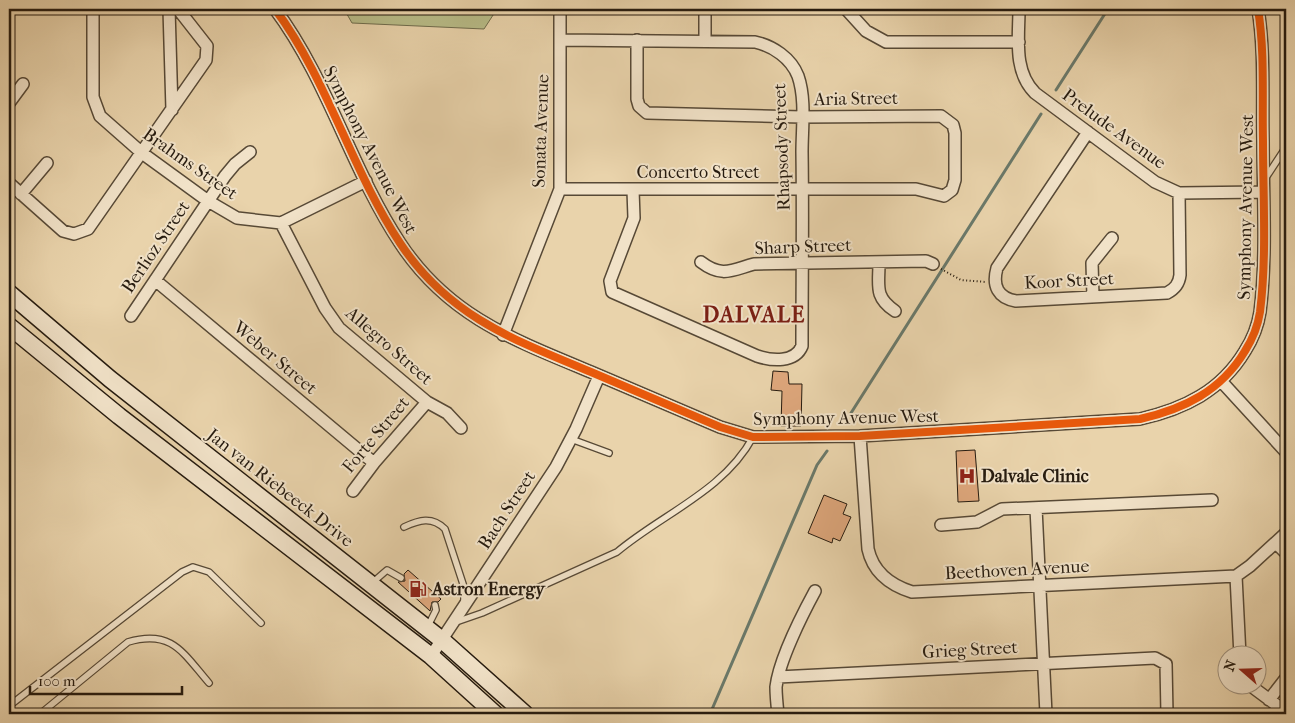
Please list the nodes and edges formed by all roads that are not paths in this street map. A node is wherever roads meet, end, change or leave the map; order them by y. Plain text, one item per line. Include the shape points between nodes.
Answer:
1 (93, 9) edge
2 (169, 9) edge
3 (178, 9) edge
4 (275, 9) edge
5 (560, 9) edge
6 (705, 9) edge
7 (846, 9) edge
8 (1019, 9) edge
9 (1258, 9) edge
10 (561, 40) junction
11 (637, 40) junction
12 (705, 41) junction
13 (1019, 42) junction
14 (23, 84) dead end
15 (9, 103) edge
16 (172, 110) junction
17 (802, 117) junction
18 (1088, 132) junction
19 (1286, 147) edge
20 (250, 152) dead end
21 (142, 154) junction
22 (47, 163) dead end
23 (366, 181) junction
24 (9, 183) edge
25 (1263, 187) junction
26 (560, 189) junction
27 (633, 190) junction
28 (802, 190) junction
29 (952, 190) joint
30 (1179, 193) junction
31 (21, 194) junction
32 (208, 201) junction
33 (282, 222) junction
34 (1112, 238) dead end
35 (701, 262) dead end
36 (879, 263) junction
37 (803, 264) junction
38 (932, 264) dead end
39 (155, 280) junction
40 (9, 293) edge
41 (1093, 296) junction
42 (895, 311) dead end
43 (131, 316) dead end
44 (9, 326) edge
45 (503, 335) junction
46 (599, 376) junction
47 (1221, 381) junction
48 (427, 402) junction
49 (461, 428) dead end
50 (860, 436) junction
51 (753, 437) junction
52 (571, 439) junction
53 (1286, 452) edge
54 (609, 453) dead end
55 (374, 463) junction
56 (353, 491) dead end
57 (1212, 500) dead end
58 (1036, 508) junction
59 (941, 524) dead end
60 (404, 527) dead end
61 (1286, 533) edge
62 (1276, 543) junction
63 (1286, 553) edge
64 (1236, 576) junction
65 (401, 578) dead end
66 (371, 584) junction
67 (1039, 586) junction
68 (815, 591) dead end
69 (436, 605) dead end
70 (464, 608) junction
71 (261, 623) dead end
72 (454, 623) junction
73 (427, 628) junction
74 (442, 640) junction
75 (1240, 646) edge
76 (431, 656) junction
77 (1043, 664) junction
78 (778, 676) junction
79 (1286, 678) edge
80 (209, 683) dead end
81 (1264, 696) edge
82 (1269, 700) junction
83 (9, 706) edge
84 (1286, 712) edge
85 (40, 714) edge
86 (495, 714) edge
87 (525, 714) edge
88 (778, 714) edge
89 (1046, 714) edge
90 (1167, 714) edge

1 - 21 street, Brahms Street via 93,97 96,108 107,123
2 - 16 street
3 - 16 street via 207,46 208,53 202,68
4 - 23 street, Symphony Avenue West via 315,74
5 - 10 street, Sonata Avenue
6 - 12 street
7 - 13 street via 866,31 886,42
8 - 13 street, Prelude Avenue
9 - 25 street, Symphony Avenue West via 1262,55
10 - 11 street, Rhapsody Street
10 - 26 street, Sonata Avenue
11 - 12 street, Rhapsody Street
11 - 17 street, Aria Street via 637,100 638,106 648,113
12 - 17 street, Rhapsody Street via 755,42 782,55 797,75
13 - 18 street, Prelude Avenue via 1019,64 1027,85
14 - 15 street
16 - 21 street
17 - 28 street, Rhapsody Street
17 - 29 street, Aria Street via 941,116 952,125 955,133
18 - 30 street, Prelude Avenue via 1155,182
18 - 41 street, Koor Street via 998,268 995,279 999,293 1016,301
19 - 25 lane
20 - 32 street, Berlioz Street via 235,164
21 - 31 street via 94,221 81,233 63,231
21 - 32 street, Brahms Street
22 - 31 street
23 - 33 street
23 - 45 street, Symphony Avenue West via 399,242 426,276 451,301
24 - 31 street
25 - 30 street, Prelude Avenue
25 - 47 street, Symphony Avenue West via 1260,315 1246,350
26 - 27 street, Concerto Street
26 - 45 street, Sonata Avenue
27 - 28 street, Concerto Street
27 - 37 street, Rhapsody Street via 634,218 610,280 612,292 617,296 764,359 790,358 802,346
28 - 29 street, Concerto Street via 916,189 944,196
28 - 37 street, Rhapsody Street
30 - 41 street, Koor Street via 1180,275 1176,287 1167,293
32 - 33 street, Brahms Street via 237,218
32 - 39 street, Berlioz Street
33 - 48 street, Allegro Street via 331,318
34 - 41 street via 1092,263
35 - 37 street, Sharp Street via 714,270 732,272 754,264
36 - 37 street, Sharp Street
36 - 38 street, Sharp Street via 926,261
36 - 42 street via 880,298
39 - 43 street, Berlioz Street
39 - 55 street, Weber Street
40 - 66 main road, Jan van Riebeeck Drive via 110,379
44 - 76 main road via 119,416
45 - 46 street, Symphony Avenue West
46 - 51 street, Symphony Avenue West via 720,427
46 - 52 street, Bach Street
47 - 50 street, Symphony Avenue West via 1212,390 1183,406 1140,419
47 - 53 street
48 - 49 street, Allegro Street via 447,413
48 - 55 street, Forte Street
50 - 51 street, Symphony Avenue West
50 - 67 street, Beethoven Avenue via 868,549 871,561 888,581 912,592 929,593
51 - 72 lane via 744,454 710,487 617,552
52 - 54 lane
52 - 70 street, Bach Street
55 - 56 street, Forte Street
57 - 58 street
58 - 59 street via 1002,509 977,522
58 - 67 street
60 - 70 lane via 427,520 439,523 445,529 464,587
61 - 62 street
62 - 63 street
62 - 64 street
64 - 67 street, Beethoven Avenue
64 - 75 street
65 - 66 lane via 387,570
66 - 73 main road, Jan van Riebeeck Drive
67 - 77 street
68 - 78 street
69 - 73 lane
70 - 72 street, Bach Street
71 - 83 lane via 209,572 193,567 182,572
72 - 74 street, Bach Street
73 - 74 main road, Jan van Riebeeck Drive
74 - 76 street, Bach Street
74 - 87 main road, Jan van Riebeeck Drive
76 - 86 main road
77 - 78 street, Grieg Street
77 - 89 street
77 - 90 street, Grieg Street via 1156,658 1163,661 1167,672
78 - 88 street
79 - 82 street
80 - 85 lane via 179,649 168,642 144,637 128,642
81 - 82 street
82 - 84 street

